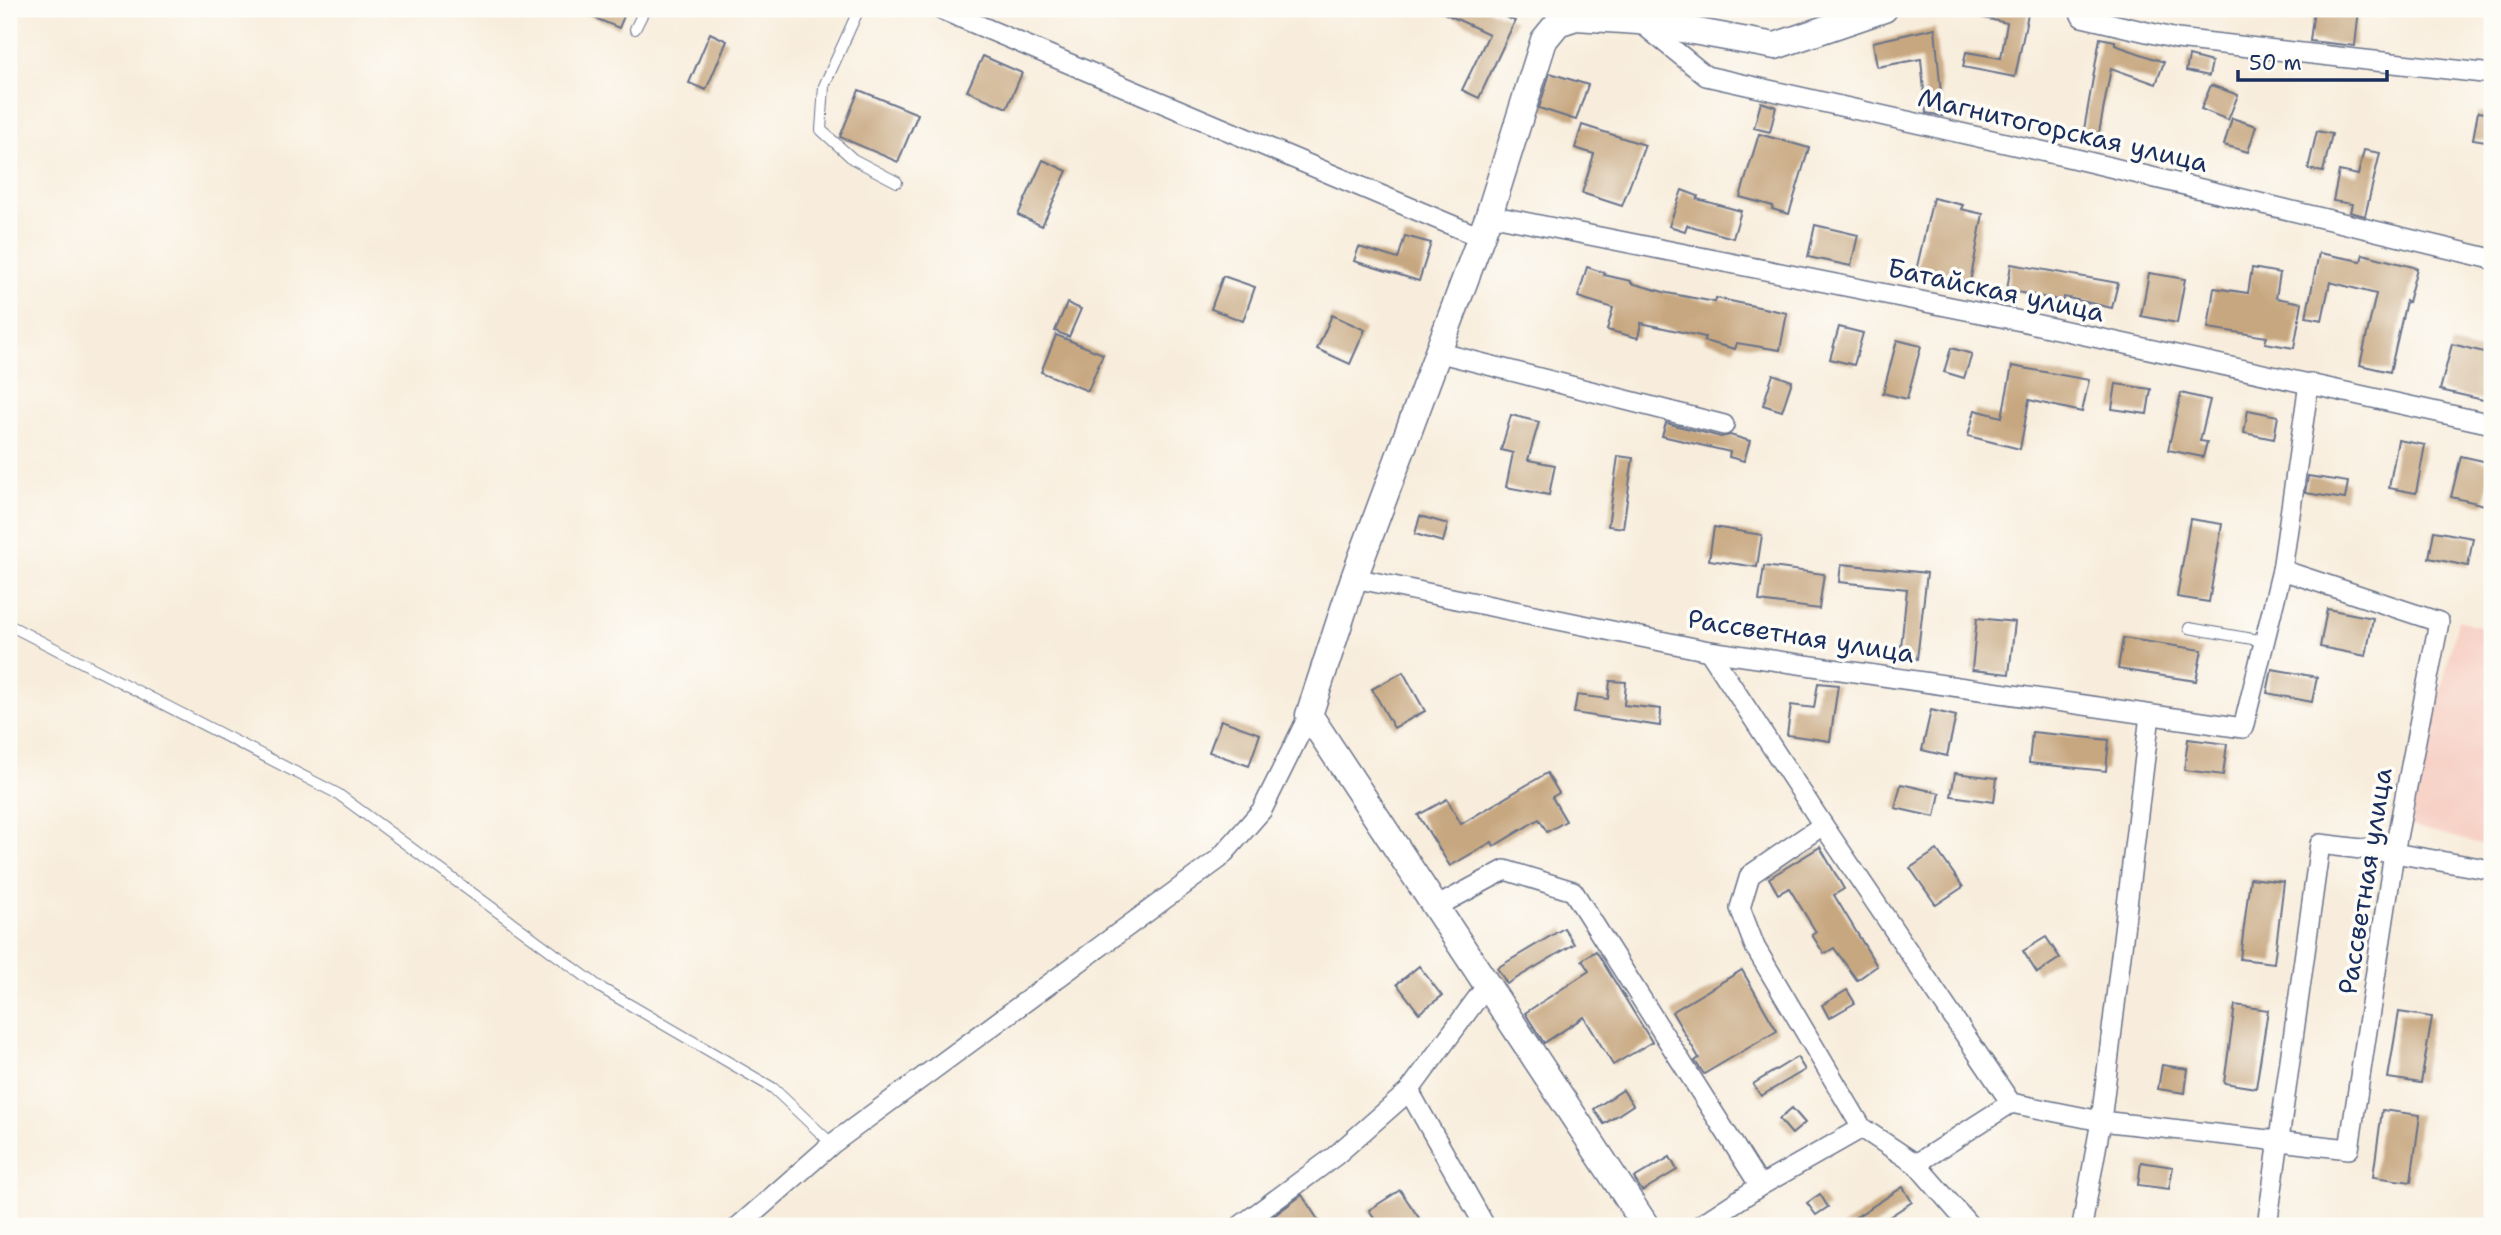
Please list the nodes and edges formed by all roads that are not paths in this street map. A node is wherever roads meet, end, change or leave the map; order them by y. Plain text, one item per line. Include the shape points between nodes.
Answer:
1 (645, 9) edge
2 (859, 9) edge
3 (940, 9) edge
4 (1884, 9) edge
5 (2078, 9) edge
6 (1638, 21) junction
7 (635, 29) dead end
8 (2492, 74) edge
9 (897, 182) dead end
10 (1484, 226) junction
11 (2492, 259) edge
12 (1437, 352) junction
13 (2309, 383) junction
14 (2492, 424) edge
15 (1724, 425) dead end
16 (2282, 570) junction
17 (1354, 578) junction
18 (9, 625) edge
19 (2189, 628) dead end
20 (2264, 641) junction
21 (1709, 651) junction
22 (1309, 715) junction
23 (2150, 715) junction
24 (1823, 825) junction
25 (2394, 853) junction
26 (2492, 870) edge
27 (1436, 907) junction
28 (1487, 985) junction
29 (1409, 1091) junction
30 (2011, 1103) junction
31 (2101, 1121) junction
32 (1862, 1128) junction
33 (2278, 1141) junction
34 (832, 1144) junction
35 (1916, 1164) junction
36 (1760, 1186) junction
37 (739, 1226) edge
38 (1240, 1226) edge
39 (1485, 1226) edge
40 (1646, 1226) edge
41 (1699, 1226) edge
42 (1970, 1226) edge
43 (2082, 1226) edge
44 (2267, 1226) edge

1 - 7 lane
2 - 9 lane via 824,86 821,130 853,159
3 - 10 street, Батайская улица
4 - 6 street via 1775,46
5 - 8 street via 2082,17 2177,39
6 - 10 street via 1576,17 1558,23 1545,40
6 - 11 street, Магнитогорская улица via 1706,76
10 - 12 street
10 - 13 street, Батайская улица via 2007,318
12 - 15 street
12 - 17 street
13 - 14 street, Батайская улица
13 - 16 street
16 - 20 street
16 - 25 street, Рассветная улица via 2439,622
17 - 21 street, Рассветная улица
17 - 22 street
18 - 34 lane via 338,794 601,988 773,1088
19 - 20 lane
20 - 23 street, Рассветная улица via 2243,728
21 - 23 street, Рассветная улица
21 - 24 street
22 - 27 street
22 - 34 street via 1262,810 1219,859
23 - 31 street
24 - 30 street
24 - 32 street via 1750,875 1740,908 1755,947
25 - 26 street
25 - 33 street, Рассветная улица via 2349,1149
25 - 33 street, Рассветная улица via 2320,844
27 - 28 street
27 - 36 street via 1505,870 1573,891
28 - 29 street
28 - 40 street
29 - 38 street via 1335,1156
29 - 39 street
30 - 31 street
30 - 35 street
31 - 33 street
31 - 43 street
32 - 35 street
32 - 36 street
33 - 44 street, Рассветная улица
34 - 37 street
35 - 42 street
36 - 41 street

